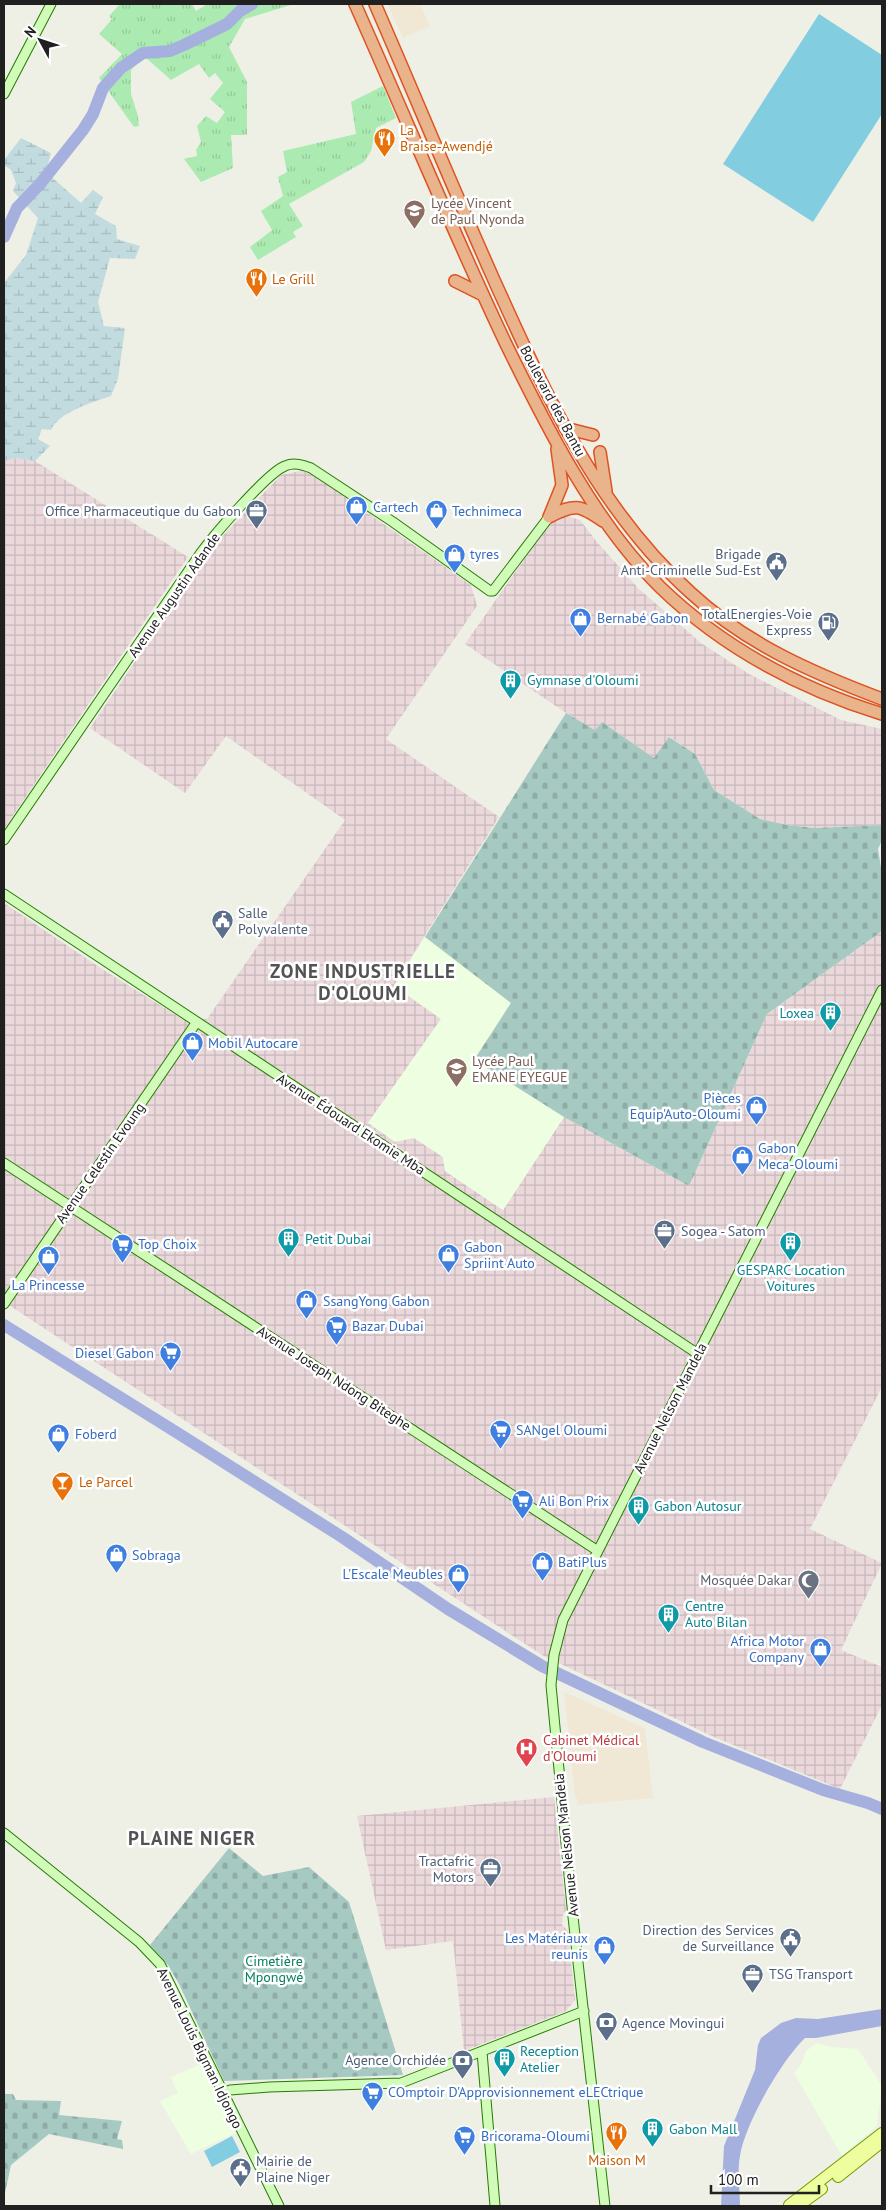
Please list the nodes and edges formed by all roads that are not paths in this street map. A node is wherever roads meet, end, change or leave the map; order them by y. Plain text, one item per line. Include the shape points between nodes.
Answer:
1 (51, 4) edge
2 (355, 4) edge
3 (375, 4) edge
4 (4, 94) edge
5 (470, 267) junction
6 (481, 294) junction
7 (565, 428) junction
8 (593, 435) dead end
9 (556, 443) junction
10 (600, 452) dead end
11 (606, 495) junction
12 (549, 517) junction
13 (609, 525) junction
14 (882, 699) edge
15 (882, 714) edge
16 (4, 840) edge
17 (4, 894) edge
18 (882, 990) edge
19 (196, 1023) junction
20 (4, 1163) edge
21 (70, 1206) junction
22 (4, 1303) edge
23 (698, 1354) junction
24 (598, 1551) junction
25 (4, 1833) edge
26 (4, 1839) edge
27 (13, 1841) junction
28 (584, 2011) junction
29 (482, 2052) junction
30 (222, 2094) junction
31 (882, 2133) edge
32 (882, 2142) edge
33 (279, 2206) edge
34 (495, 2206) edge
35 (605, 2206) edge
36 (788, 2206) edge

1 - 4 street
2 - 5 highway, Boulevard des Bantu
3 - 7 highway, Boulevard des Bantu via 462,210
5 - 6 highway, Boulevard des Bantu
5 - 6 highway via 465,277 455,281
6 - 9 highway, Boulevard des Bantu
7 - 8 highway
7 - 11 highway, Boulevard des Bantu
9 - 12 highway via 562,485
9 - 13 highway, Boulevard des Bantu
10 - 11 highway
11 - 14 highway, Boulevard des Bantu via 669,573 725,621 788,660
12 - 13 highway via 576,506
12 - 16 street, Avenue Augustin Adande via 493,591 486,590 393,522 311,468 298,464 281,467 241,506 200,554
13 - 15 highway, Boulevard des Bantu via 659,585 736,649 814,690
17 - 19 street, Avenue Édouard Ekomie Mba
18 - 23 street, Avenue Nelson Mandela
19 - 21 street, Avenue Celestin Evoung
19 - 23 street, Avenue Édouard Ekomie Mba
20 - 21 street, Avenue Joseph Ndong Biteghe
21 - 22 street, Avenue Celestin Evoung
21 - 24 street, Avenue Joseph Ndong Biteghe
23 - 24 street, Avenue Nelson Mandela
24 - 28 street, Avenue Nelson Mandela via 563,1620 551,1685
25 - 27 street, Avenue Louis Bigman Idjongo
26 - 27 street
27 - 30 street, Avenue Louis Bigman Idjongo via 139,1942 160,1964
28 - 29 street
28 - 35 street, Avenue Nelson Mandela
29 - 30 street via 401,2083 269,2087 230,2090
29 - 34 street
30 - 33 street, Avenue Louis Bigman Idjongo
31 - 36 main road
32 - 36 main road via 804,2202

